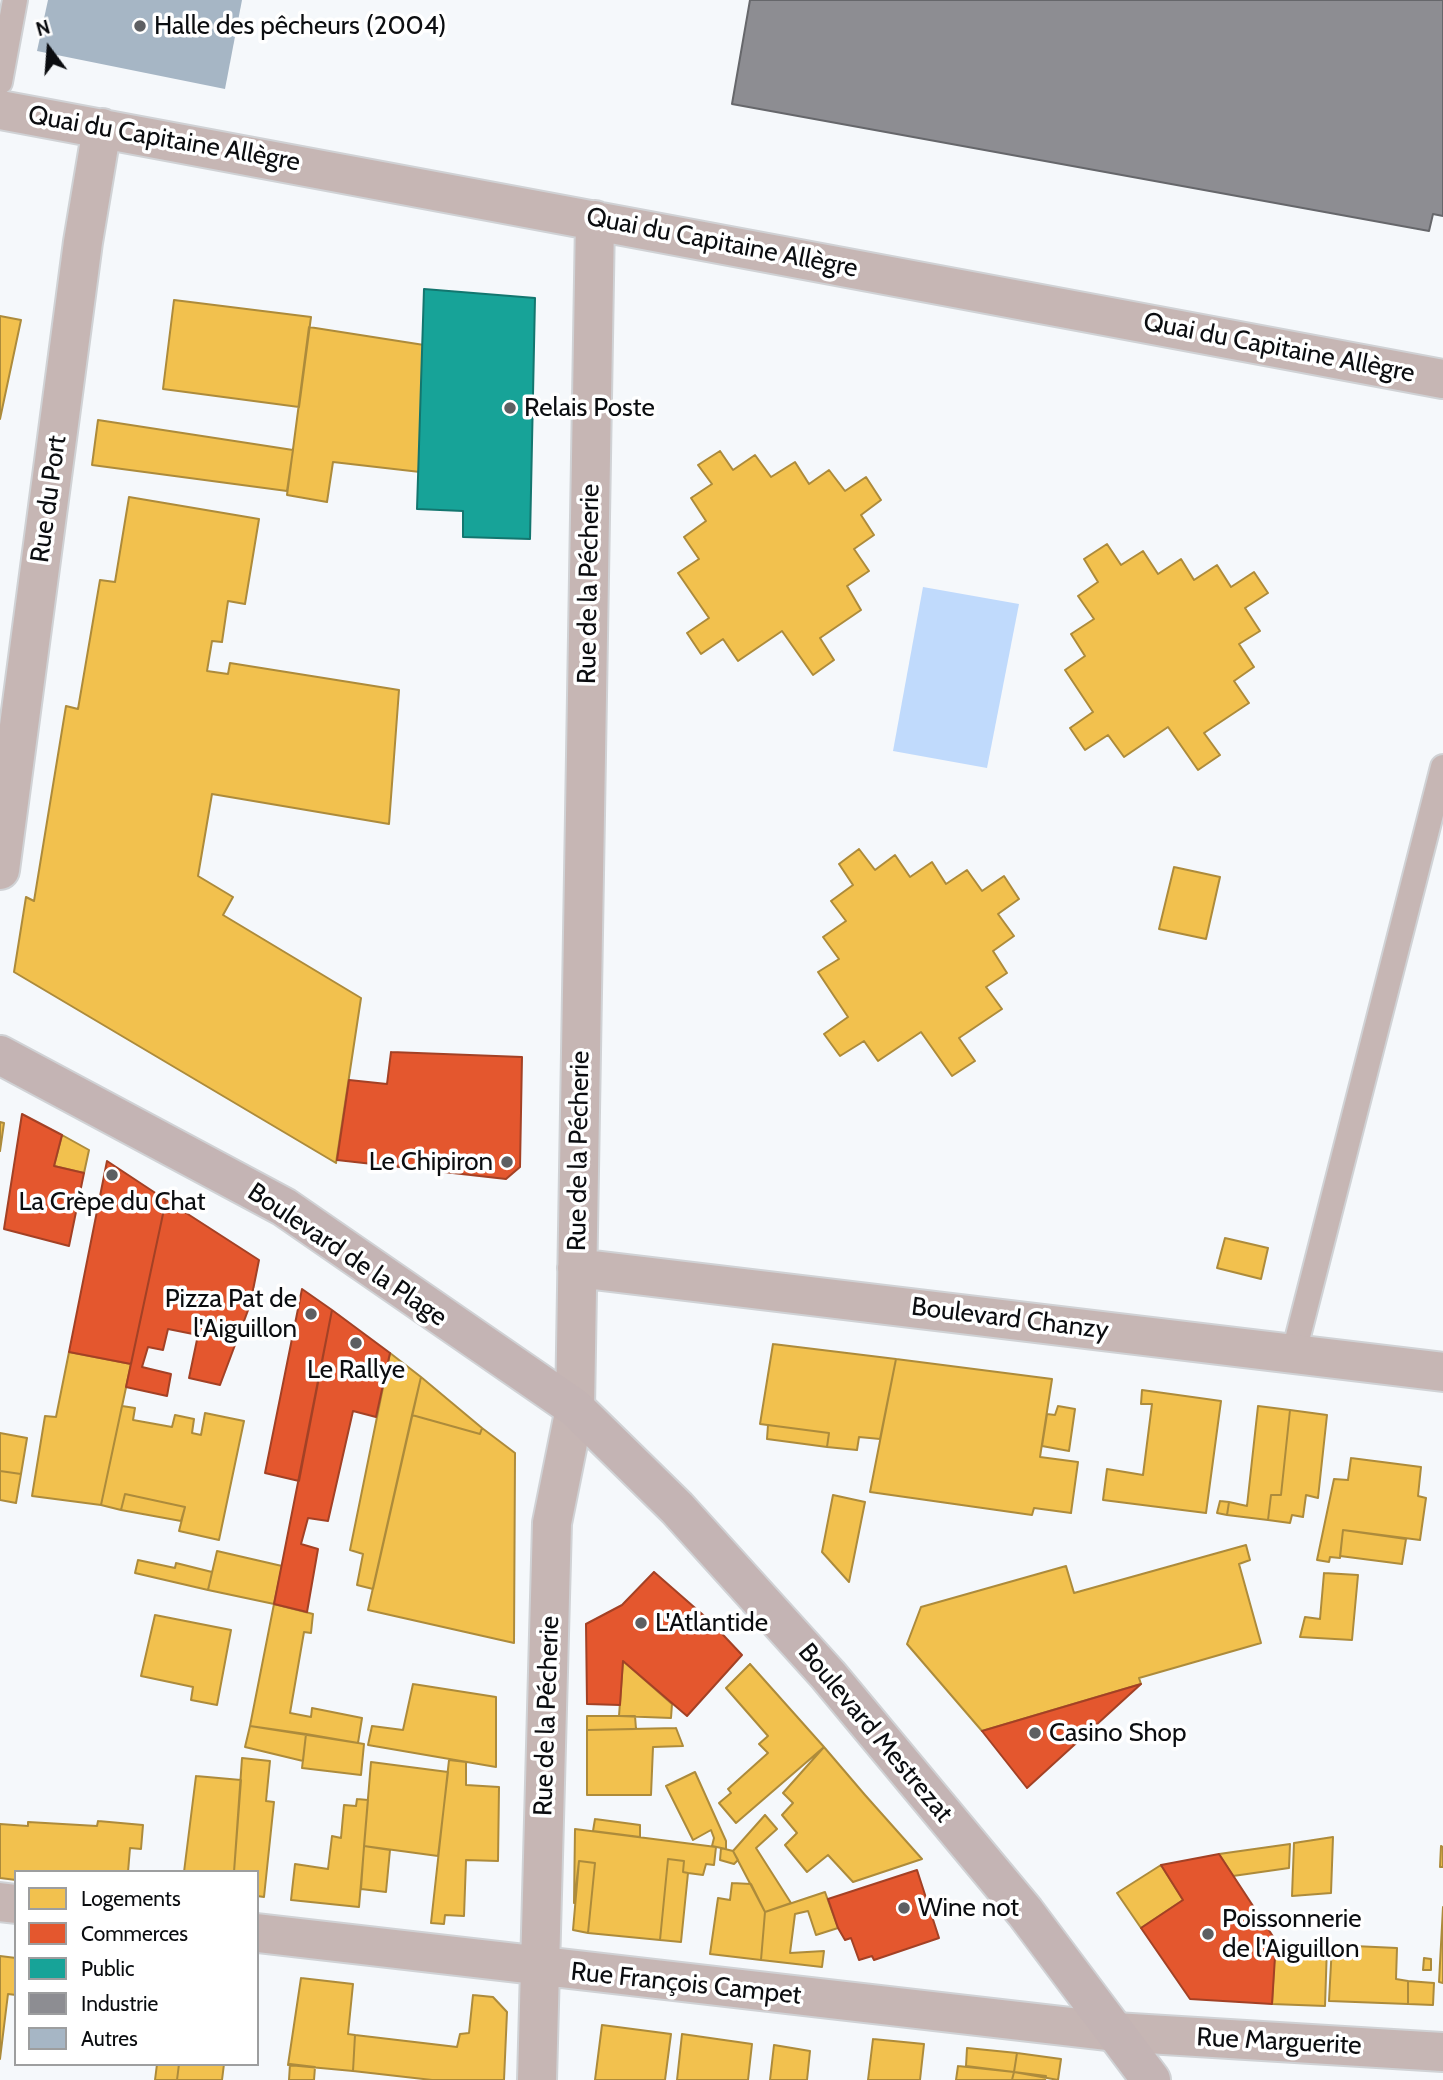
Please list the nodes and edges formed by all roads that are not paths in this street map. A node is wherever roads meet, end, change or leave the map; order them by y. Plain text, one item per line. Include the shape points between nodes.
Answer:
1 (15, 0) edge
2 (0, 82) edge
3 (0, 110) edge
4 (102, 128) junction
5 (595, 220) junction
6 (1443, 379) edge
7 (1443, 767) edge
8 (0, 870) edge
9 (0, 1055) edge
10 (577, 1268) junction
11 (1294, 1352) junction
12 (1443, 1372) edge
13 (575, 1408) junction
14 (259, 1933) edge
15 (540, 1968) junction
16 (1115, 2032) junction
17 (1443, 2052) edge
18 (537, 2080) edge
19 (1151, 2080) edge

1 - 2 lane
3 - 4 street, Quai du Capitaine Allègre
4 - 5 street, Quai du Capitaine Allègre
4 - 8 street, Rue du Port
5 - 6 street, Quai du Capitaine Allègre
5 - 10 street, Rue de la Pécherie
7 - 11 lane
9 - 13 main road, Boulevard de la Plage via 284,1207
10 - 11 street, Boulevard Chanzy
10 - 13 street, Rue de la Pécherie
11 - 12 street, Boulevard Chanzy
13 - 15 street, Rue de la Pécherie via 552,1523
13 - 16 main road, Boulevard Mestrezat via 677,1508 828,1675 1018,1904
14 - 15 street, Rue François Campet
15 - 16 street, Rue François Campet
15 - 18 street, Rue de la Pécherie
16 - 17 street, Rue Marguerite
16 - 19 main road, Boulevard Mestrezat

